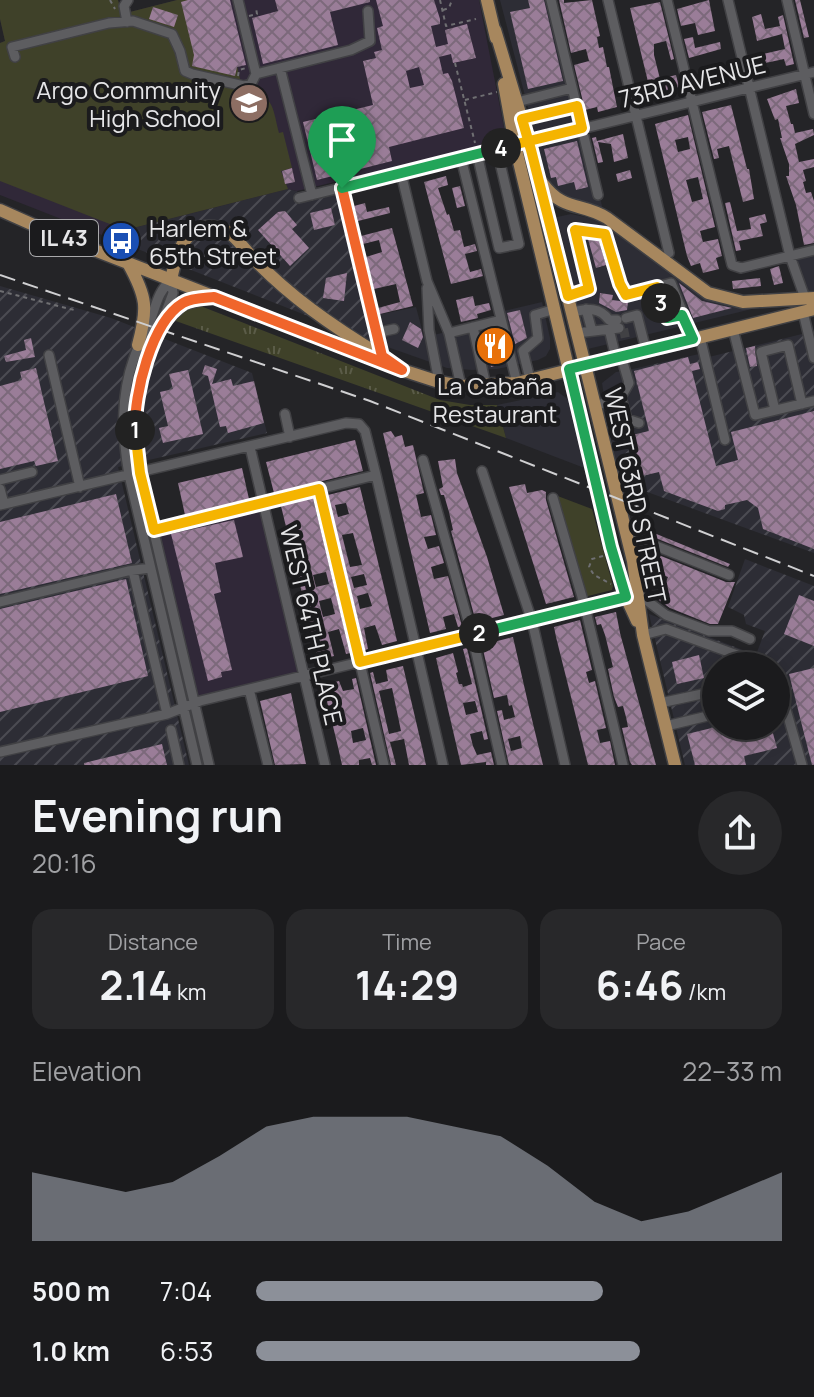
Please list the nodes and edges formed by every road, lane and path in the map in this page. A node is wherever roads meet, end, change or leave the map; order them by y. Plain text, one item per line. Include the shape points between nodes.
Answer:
1 (128, 0) edge
2 (238, 0) edge
3 (440, 0) edge
4 (452, 0) edge
5 (487, 0) edge
6 (551, 0) edge
7 (608, 0) edge
8 (667, 0) edge
9 (728, 0) edge
10 (787, 0) edge
11 (442, 10) junction
12 (368, 11) dead end
13 (476, 19) dead end
14 (127, 22) junction
15 (495, 30) junction
16 (15, 57) dead end
17 (455, 63) dead end
18 (280, 68) junction
19 (809, 73) edge
20 (256, 74) junction
21 (572, 88) junction
22 (749, 88) junction
23 (497, 92) dead end
24 (464, 100) junction
25 (517, 102) junction
26 (691, 102) junction
27 (577, 106) junction
28 (814, 114) edge
29 (635, 115) junction
30 (522, 119) junction
31 (471, 125) junction
32 (466, 126) dead end
33 (582, 128) junction
34 (529, 141) junction
35 (475, 143) dead end
36 (515, 145) junction
37 (497, 150) junction
38 (477, 154) junction
39 (461, 158) junction
40 (401, 173) junction
41 (538, 177) junction
42 (342, 188) junction
43 (312, 195) junction
44 (598, 195) dead end
45 (299, 198) dead end
46 (0, 210) edge
47 (588, 210) junction
48 (549, 220) junction
49 (538, 242) junction
50 (814, 250) edge
51 (669, 253) dead end
52 (790, 256) junction
53 (128, 263) junction
54 (171, 280) junction
55 (427, 281) junction
56 (657, 287) junction
57 (0, 291) edge
58 (568, 296) junction
59 (214, 297) junction
60 (809, 304) edge
61 (555, 309) junction
62 (74, 310) dead end
63 (572, 312) junction
64 (682, 315) junction
65 (501, 320) junction
66 (162, 324) junction
67 (613, 324) junction
68 (473, 327) junction
69 (394, 329) dead end
70 (733, 329) junction
71 (376, 333) junction
72 (449, 333) junction
73 (577, 333) junction
74 (697, 338) junction
75 (138, 345) junction
76 (646, 350) junction
77 (49, 355) dead end
78 (382, 356) junction
79 (619, 357) junction
80 (814, 358) edge
81 (585, 365) junction
82 (569, 369) junction
83 (402, 370) junction
84 (523, 381) junction
85 (439, 382) junction
86 (461, 386) junction
87 (486, 386) junction
88 (621, 397) junction
89 (814, 401) edge
90 (802, 404) junction
91 (595, 406) junction
92 (775, 410) junction
93 (285, 414) dead end
94 (639, 423) dead end
95 (290, 437) junction
96 (725, 440) dead end
97 (250, 447) junction
98 (423, 460) dead end
99 (482, 471) dead end
100 (32, 472) dead end
101 (140, 473) junction
102 (129, 475) junction
103 (376, 475) junction
104 (0, 480) edge
105 (80, 487) junction
106 (0, 489) edge
107 (319, 489) junction
108 (553, 498) dead end
109 (263, 503) junction
110 (2, 505) edge
111 (154, 530) junction
112 (627, 540) junction
113 (605, 555) dead end
114 (150, 568) junction
115 (133, 571) junction
116 (729, 575) dead end
117 (615, 587) dead end
118 (632, 595) junction
119 (0, 602) edge
120 (585, 607) junction
121 (532, 621) junction
122 (472, 635) junction
123 (643, 635) junction
124 (750, 639) dead end
125 (416, 648) junction
126 (727, 652) edge
127 (360, 662) junction
128 (304, 676) junction
129 (249, 689) junction
130 (702, 694) edge
131 (660, 703) junction
132 (195, 704) junction
133 (183, 708) junction
134 (167, 714) junction
135 (702, 717) edge
136 (790, 723) edge
137 (666, 726) junction
138 (171, 730) dead end
139 (0, 752) edge
140 (179, 765) edge
141 (197, 765) edge
142 (209, 765) edge
143 (268, 765) edge
144 (325, 765) edge
145 (384, 765) edge
146 (443, 765) edge
147 (502, 765) edge
148 (565, 765) edge
149 (623, 765) edge
150 (675, 765) edge
151 (802, 765) edge

1 - 14 street
2 - 20 street
3 - 11 path
4 - 11 path
5 - 15 main road
6 - 21 street
7 - 29 street
8 - 26 street
9 - 22 street
10 - 19 street
11 - 13 path via 446,26
12 - 18 street via 370,41
14 - 16 street via 12,47
14 - 20 street via 172,34 185,71 192,74 244,86
15 - 25 main road, WEST 63RD STREET
15 - 36 main road, WEST 63RD STREET
17 - 24 path
18 - 20 street
18 - 43 street
19 - 22 street, 73RD AVENUE
19 - 28 street
21 - 25 street
21 - 27 street
22 - 26 street, 73RD AVENUE
22 - 52 street
23 - 24 path
24 - 31 path
25 - 30 main road, WEST 63RD STREET
26 - 29 street, 73RD AVENUE
26 - 52 street via 732,265 741,268
27 - 30 street
27 - 33 street
29 - 33 street, 73RD AVENUE
29 - 51 street
30 - 34 main road, WEST 63RD STREET
31 - 32 path
31 - 35 path
33 - 34 street, 73RD AVENUE
33 - 44 street
34 - 36 street, 73RD AVENUE
34 - 41 main road, WEST 63RD STREET
36 - 37 street, 73RD AVENUE
36 - 49 main road, WEST 63RD STREET
37 - 38 street, 73RD AVENUE
37 - 38 street via 519,244 499,248
38 - 39 street, 73RD AVENUE
39 - 40 street, 73RD AVENUE
39 - 65 street
40 - 42 street, 73RD AVENUE
40 - 55 street
41 - 47 main road via 558,201
41 - 48 main road, WEST 63RD STREET
42 - 43 street, 73RD AVENUE
42 - 71 street
43 - 45 street, 73RD AVENUE
46 - 53 main road, IL 43
47 - 48 main road via 567,211
47 - 60 main road via 607,218 708,293 743,302
48 - 49 main road
48 - 58 main road, WEST 63RD STREET
49 - 61 main road, WEST 63RD STREET
50 - 52 street
52 - 60 street
53 - 54 main road, IL 43
53 - 75 main road via 145,295
54 - 59 main road, IL 43
54 - 66 street via 173,293
54 - 75 street via 161,288
54 - 78 main road via 185,238 203,228 218,228 294,297
55 - 72 street
55 - 85 street
56 - 58 street via 626,295 605,234 575,230 589,289
56 - 64 street via 671,283
56 - 64 street via 664,315
57 - 62 path
58 - 63 main road, WEST 63RD STREET
59 - 66 main road via 182,304
59 - 83 main road, IL 43
60 - 70 main road, IL 43
60 - 80 street
61 - 82 main road, WEST 63RD STREET
61 - 84 street via 534,317 538,338 523,351
63 - 67 street
63 - 73 main road, WEST 63RD STREET
64 - 74 street
65 - 68 street
65 - 84 street
66 - 101 street via 136,398
67 - 73 street
67 - 76 street
67 - 79 street
68 - 72 street
68 - 87 street
69 - 71 street
70 - 74 main road, IL 43
70 - 92 street via 755,415
71 - 78 street
72 - 86 street
73 - 81 main road, WEST 63RD STREET
74 - 76 main road, IL 43
74 - 96 street
75 - 102 street via 124,396
76 - 79 main road, IL 43
77 - 105 street
78 - 83 main road
79 - 81 main road, IL 43
79 - 88 street via 629,383
81 - 82 main road, IL 43
81 - 91 main road, WEST 63RD STREET
82 - 84 main road, IL 43
82 - 118 main road, WEST 63RD STREET via 611,547
83 - 85 main road, IL 43
84 - 87 main road, IL 43
85 - 86 main road, IL 43
86 - 87 main road, IL 43
88 - 91 street
88 - 94 street via 627,419
89 - 90 street
90 - 92 street
90 - 92 street via 788,345 761,352
91 - 112 main road, WEST 63RD STREET
93 - 95 street
95 - 97 street
95 - 103 street via 359,424
97 - 101 street
97 - 109 street, WEST 64TH PLACE
98 - 122 street
99 - 121 street
100 - 104 street
101 - 102 street
101 - 111 street
102 - 105 street
102 - 114 street
103 - 107 street
103 - 125 street
105 - 110 street
106 - 110 street
107 - 109 street
107 - 127 street
108 - 120 street
109 - 111 street
109 - 128 street, WEST 64TH PLACE
111 - 132 street
112 - 116 street via 641,540
112 - 118 main road, WEST 63RD STREET
113 - 117 path via 592,559 589,567
114 - 115 street
114 - 133 street
115 - 119 street
115 - 134 street
118 - 120 street
118 - 123 main road, WEST 63RD STREET
118 - 124 street via 666,615
120 - 121 street
120 - 149 street
121 - 122 street
121 - 148 street
122 - 125 street
122 - 147 street
123 - 126 street via 666,629
123 - 131 main road, WEST 63RD STREET
125 - 127 street
125 - 146 street
127 - 128 street
127 - 145 street
128 - 129 street
128 - 144 street, WEST 64TH PLACE
129 - 132 street
129 - 143 street
130 - 131 street
131 - 137 main road, WEST 63RD STREET
132 - 133 street
132 - 142 street
133 - 134 street
133 - 141 street
134 - 139 street
135 - 137 street
136 - 151 street
137 - 150 main road, WEST 63RD STREET
138 - 140 street

